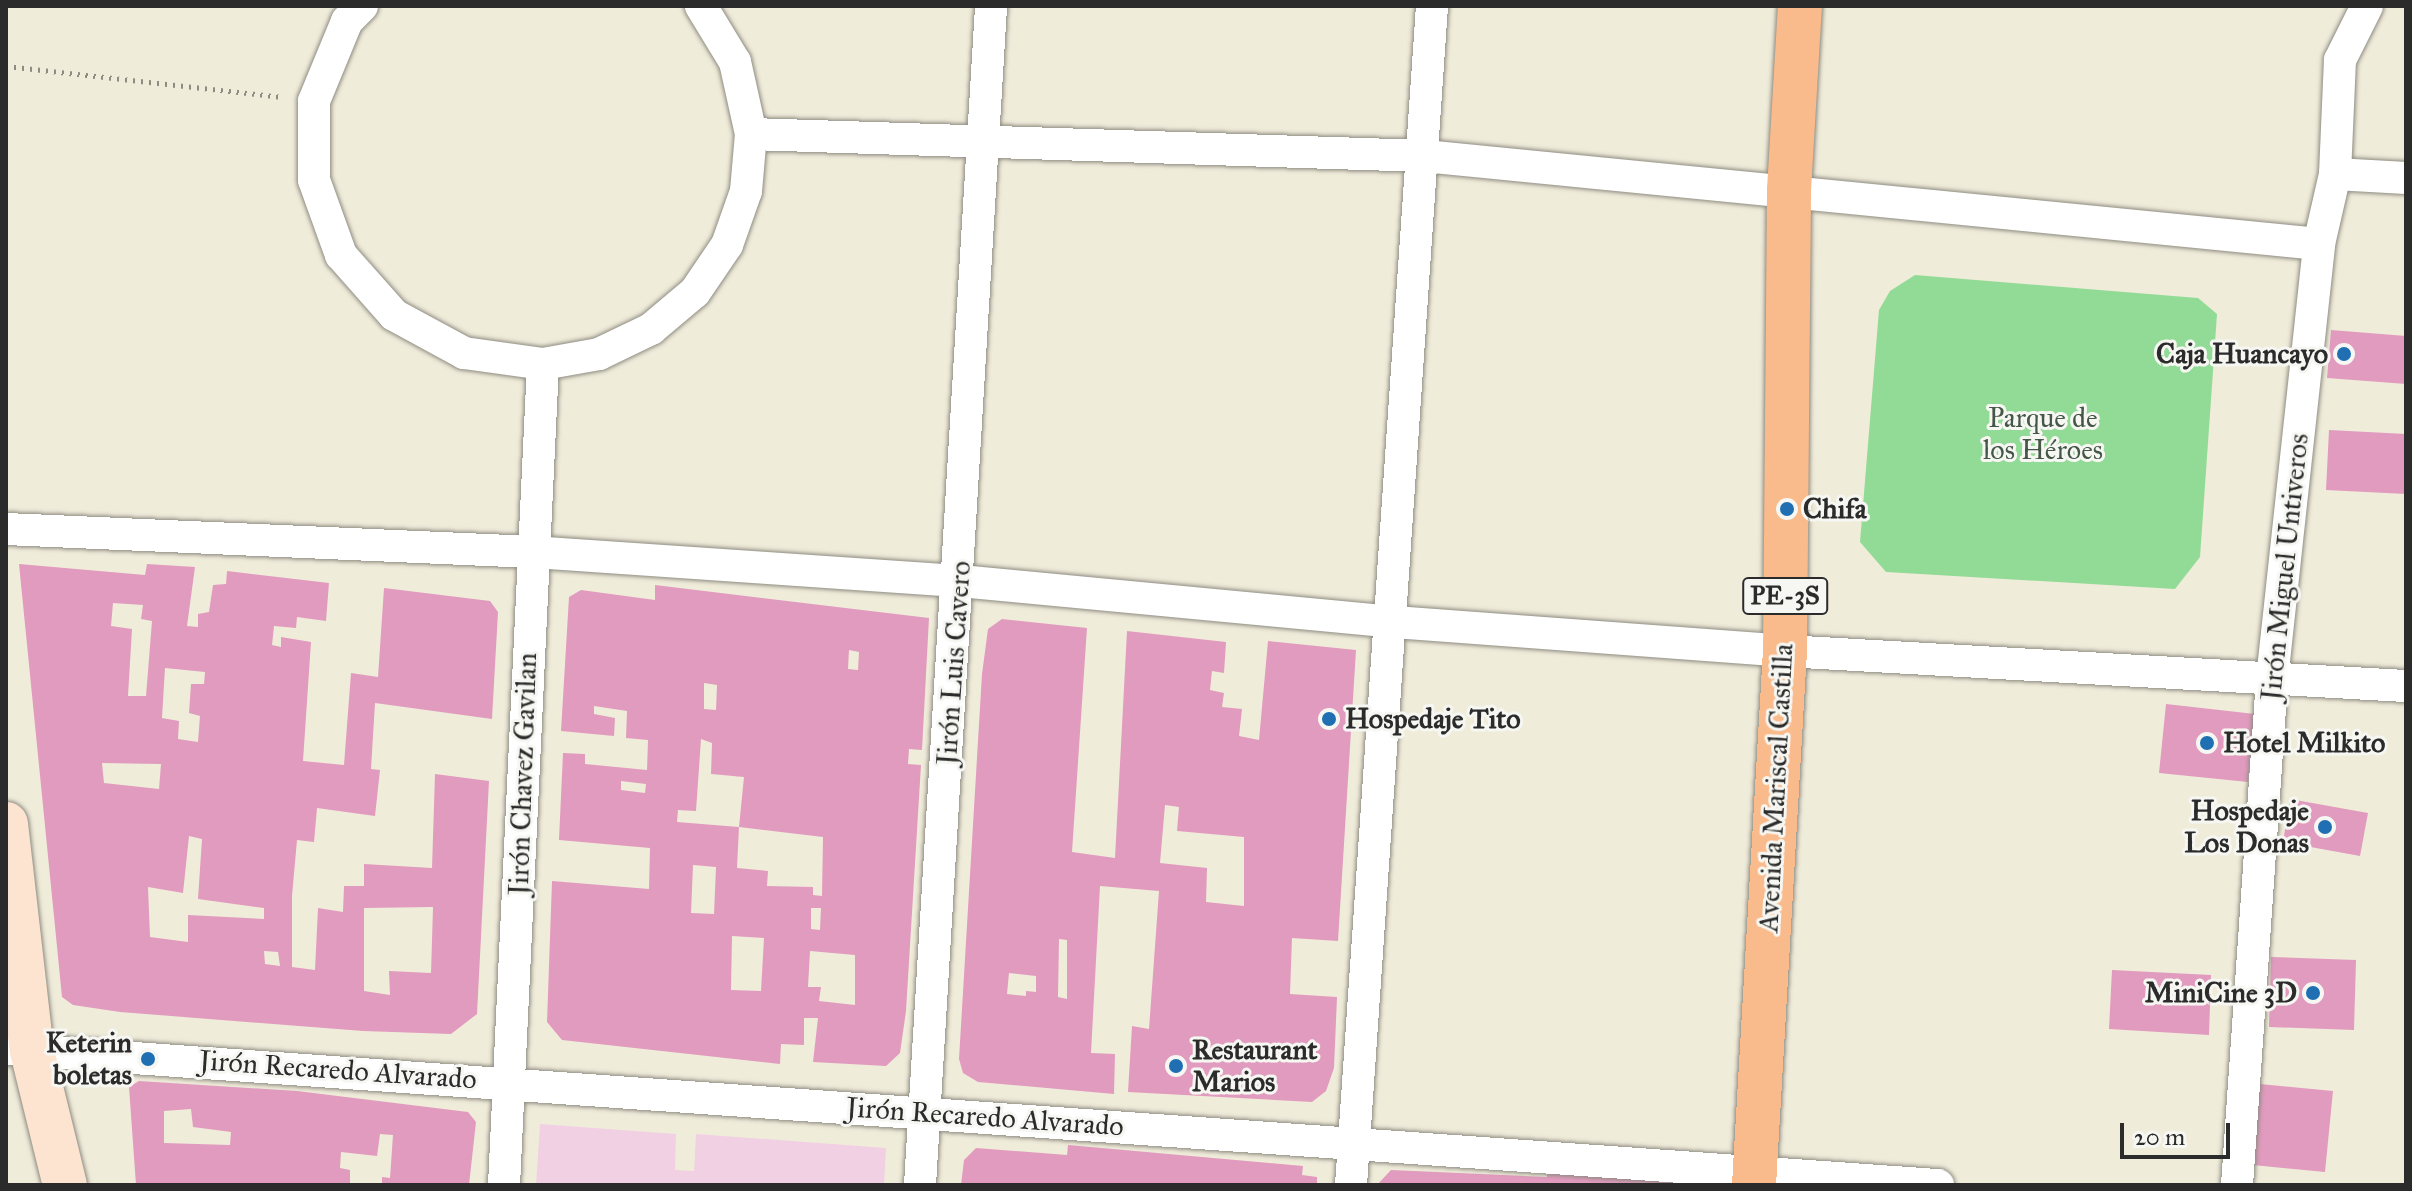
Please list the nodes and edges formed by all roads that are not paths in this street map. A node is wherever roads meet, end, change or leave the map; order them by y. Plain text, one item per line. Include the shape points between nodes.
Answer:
1 (362, 6) edge
2 (701, 6) edge
3 (991, 6) edge
4 (1432, 6) edge
5 (1800, 6) edge
6 (2367, 6) edge
7 (751, 134) junction
8 (981, 140) junction
9 (1424, 156) junction
10 (2335, 174) junction
11 (2406, 178) edge
12 (1789, 190) junction
13 (2319, 244) junction
14 (543, 364) junction
15 (6, 529) edge
16 (532, 552) junction
17 (960, 581) junction
18 (1393, 622) junction
19 (1785, 651) junction
20 (2272, 679) junction
21 (2406, 686) edge
22 (6, 824) edge
23 (6, 967) edge
24 (19, 1050) edge
25 (510, 1081) junction
26 (925, 1113) junction
27 (1354, 1144) junction
28 (1755, 1177) edge
29 (65, 1185) edge
30 (504, 1185) edge
31 (920, 1185) edge
32 (1351, 1185) edge
33 (1938, 1185) edge
34 (2237, 1185) edge

1 - 14 street via 347,21 314,101 314,180 341,255 394,315 464,353
2 - 7 street via 735,62
3 - 8 street, Jirón Luis Cavero
4 - 9 street
5 - 12 highway, Avenida Mariscal Castilla / PE-3S
6 - 10 street, Jirón Miguel Untiveros via 2340,60
7 - 8 street
7 - 14 street via 746,191 727,245 695,292 651,329 599,354
8 - 9 street
8 - 17 street, Jirón Luis Cavero
9 - 12 street
9 - 18 street
10 - 11 street
10 - 13 street, Jirón Miguel Untiveros
12 - 13 street
12 - 19 highway, Avenida Mariscal Castilla / PE-3S
13 - 20 street, Jirón Miguel Untiveros
14 - 16 street, Jirón Chavez Gavilan
15 - 16 street
16 - 17 street
16 - 25 street, Jirón Chavez Gavilan
17 - 18 street
17 - 26 street, Jirón Luis Cavero
18 - 19 street
18 - 27 street
19 - 20 street
19 - 28 highway, Avenida Mariscal Castilla / PE-3S
20 - 21 street
20 - 34 street, Jirón Miguel Untiveros
22 - 24 street
23 - 24 street
24 - 25 street, Jirón Recaredo Alvarado
24 - 29 street
25 - 26 street, Jirón Recaredo Alvarado
25 - 30 street, Jirón Chavez Gavilan
26 - 27 street, Jirón Recaredo Alvarado
26 - 31 street, Jirón Luis Cavero
27 - 28 street, Jirón Recaredo Alvarado
27 - 32 street
28 - 33 street, Jirón Recaredo Alvarado

